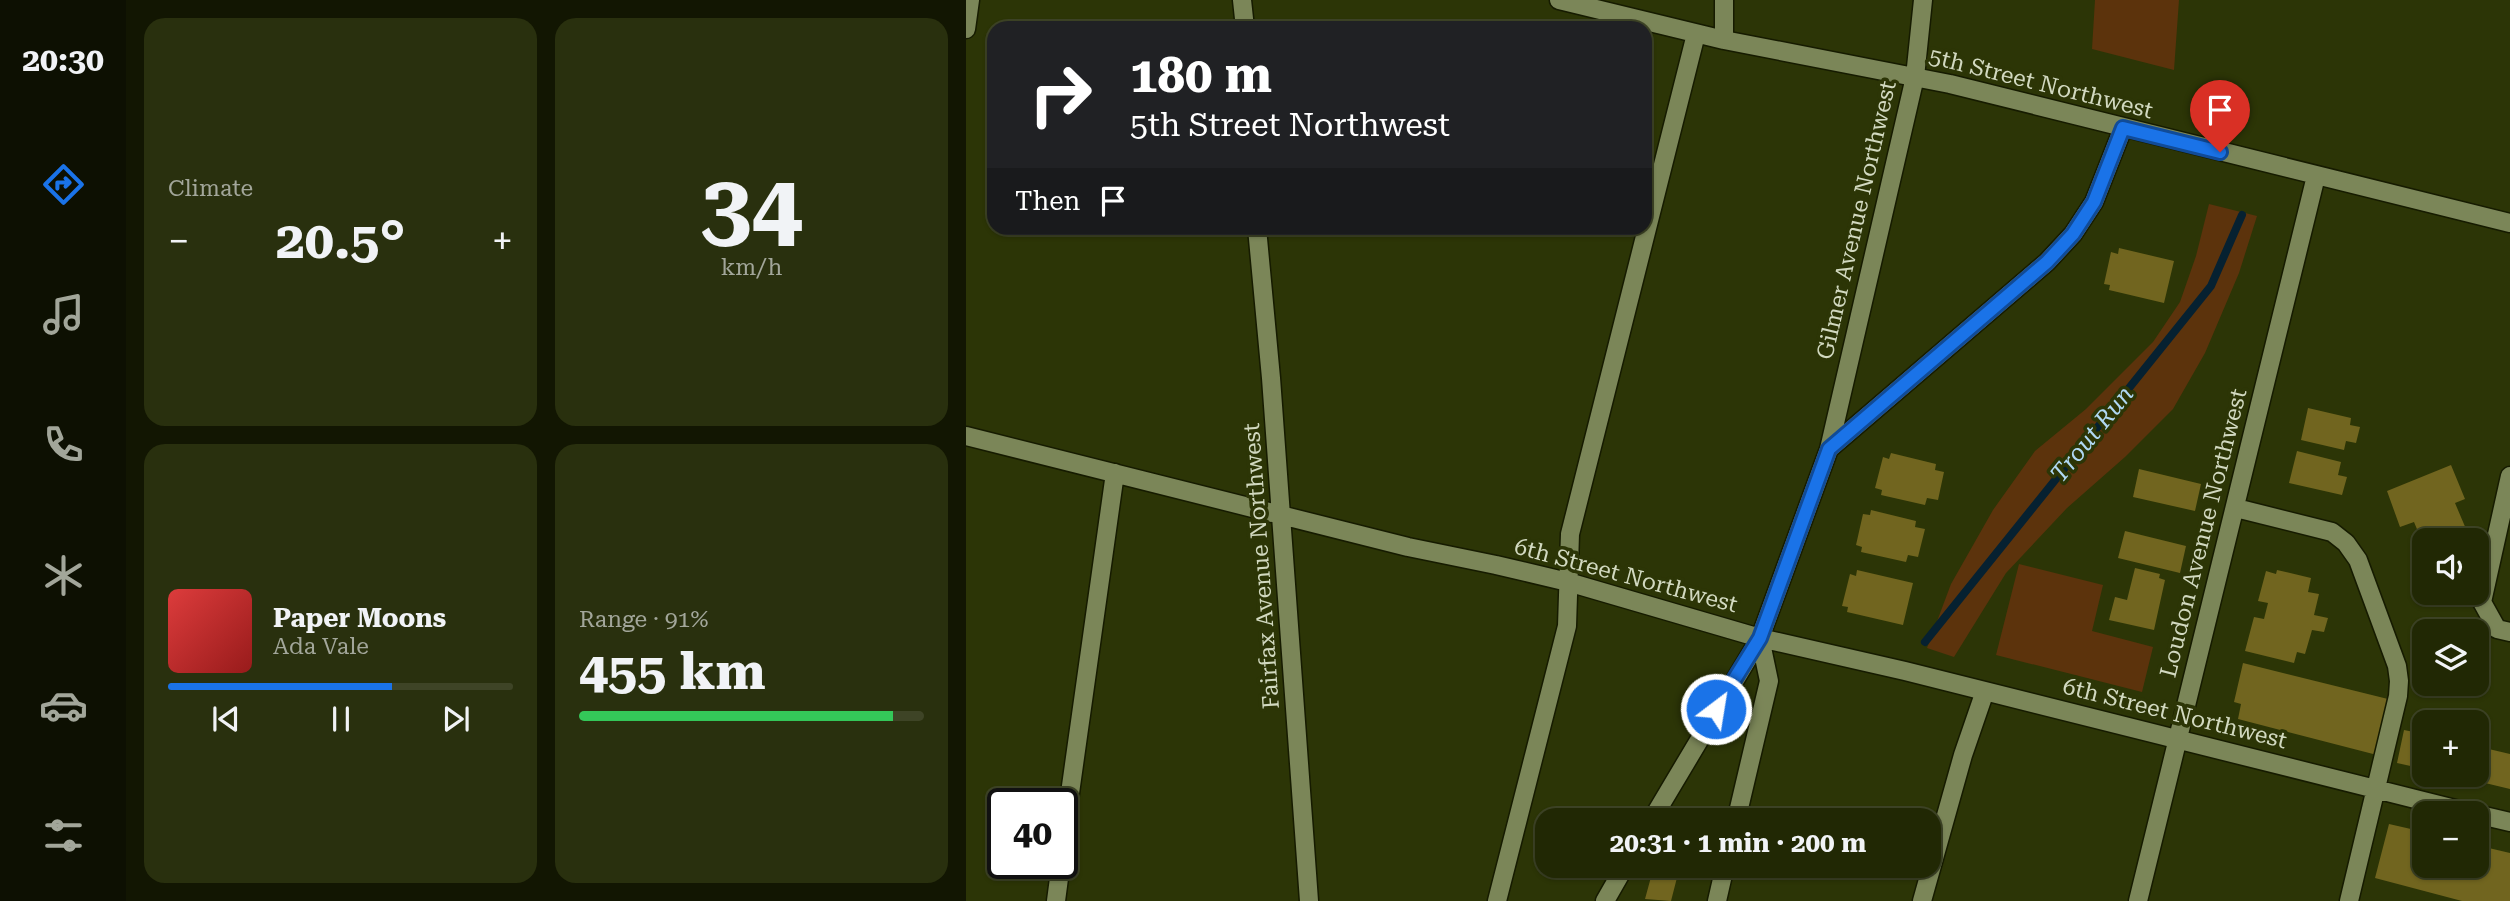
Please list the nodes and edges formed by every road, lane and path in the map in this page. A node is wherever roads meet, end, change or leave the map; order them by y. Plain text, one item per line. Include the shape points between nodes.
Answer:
1 (970, 0) edge
2 (1242, 0) edge
3 (1559, 0) edge
4 (1724, 0) edge
5 (1923, 0) edge
6 (1244, 21) edge
7 (1644, 21) edge
8 (1652, 23) edge
9 (966, 29) edge
10 (1696, 34) junction
11 (1724, 40) junction
12 (1915, 77) junction
13 (2123, 128) junction
14 (2316, 176) junction
15 (1652, 209) edge
16 (2510, 223) edge
17 (1258, 235) edge
18 (1645, 235) edge
19 (966, 436) edge
20 (1829, 449) junction
21 (1115, 473) junction
22 (2510, 475) edge
23 (2236, 508) junction
24 (1282, 516) junction
25 (1568, 582) junction
26 (2510, 632) edge
27 (1760, 638) junction
28 (1985, 691) junction
29 (2178, 739) junction
30 (1071, 788) edge
31 (2376, 789) junction
32 (2424, 801) edge
33 (1659, 808) edge
34 (1739, 808) edge
35 (2489, 817) edge
36 (2510, 822) edge
37 (1618, 878) edge
38 (1722, 878) edge
39 (1059, 879) edge
40 (1056, 901) edge
41 (1309, 901) edge
42 (1497, 901) edge
43 (1605, 901) edge
44 (1717, 901) edge
45 (1922, 901) edge
46 (2138, 901) edge
47 (2349, 901) edge

1 - 9 street
2 - 6 street
3 - 7 street, 5th Street Northwest
4 - 11 street
5 - 12 street, Gilmer Avenue Northwest
8 - 10 street, 5th Street Northwest
10 - 11 street, 5th Street Northwest
10 - 15 street
11 - 12 street, 5th Street Northwest
12 - 13 street, 5th Street Northwest
12 - 20 street, Gilmer Avenue Northwest
13 - 14 street, 5th Street Northwest
13 - 20 street via 2094,202 2073,234 2047,262
14 - 16 street, 5th Street Northwest
14 - 23 street, Loudon Avenue Northwest
17 - 24 street, Fairfax Avenue Northwest
18 - 25 street via 1570,534
19 - 21 street, 6th Street Northwest
20 - 27 street, Gilmer Avenue Northwest
21 - 24 street, 6th Street Northwest
21 - 30 street
22 - 26 street via 2482,602 2497,629
23 - 29 street, Loudon Avenue Northwest
23 - 31 street via 2332,532 2358,560 2399,681
24 - 25 street, 6th Street Northwest
24 - 41 street, Fairfax Avenue Northwest
25 - 27 street, 6th Street Northwest
25 - 42 street via 1567,626
27 - 28 street, 6th Street Northwest
27 - 33 street, Gilmer Avenue Northwest
27 - 34 street via 1769,681
28 - 29 street, 6th Street Northwest
28 - 45 street
29 - 31 street, 6th Street Northwest
29 - 46 street, Loudon Avenue Northwest
31 - 32 street, 6th Street Northwest
31 - 47 street
35 - 36 street, 6th Street Northwest
37 - 43 street
38 - 44 street
39 - 40 street

